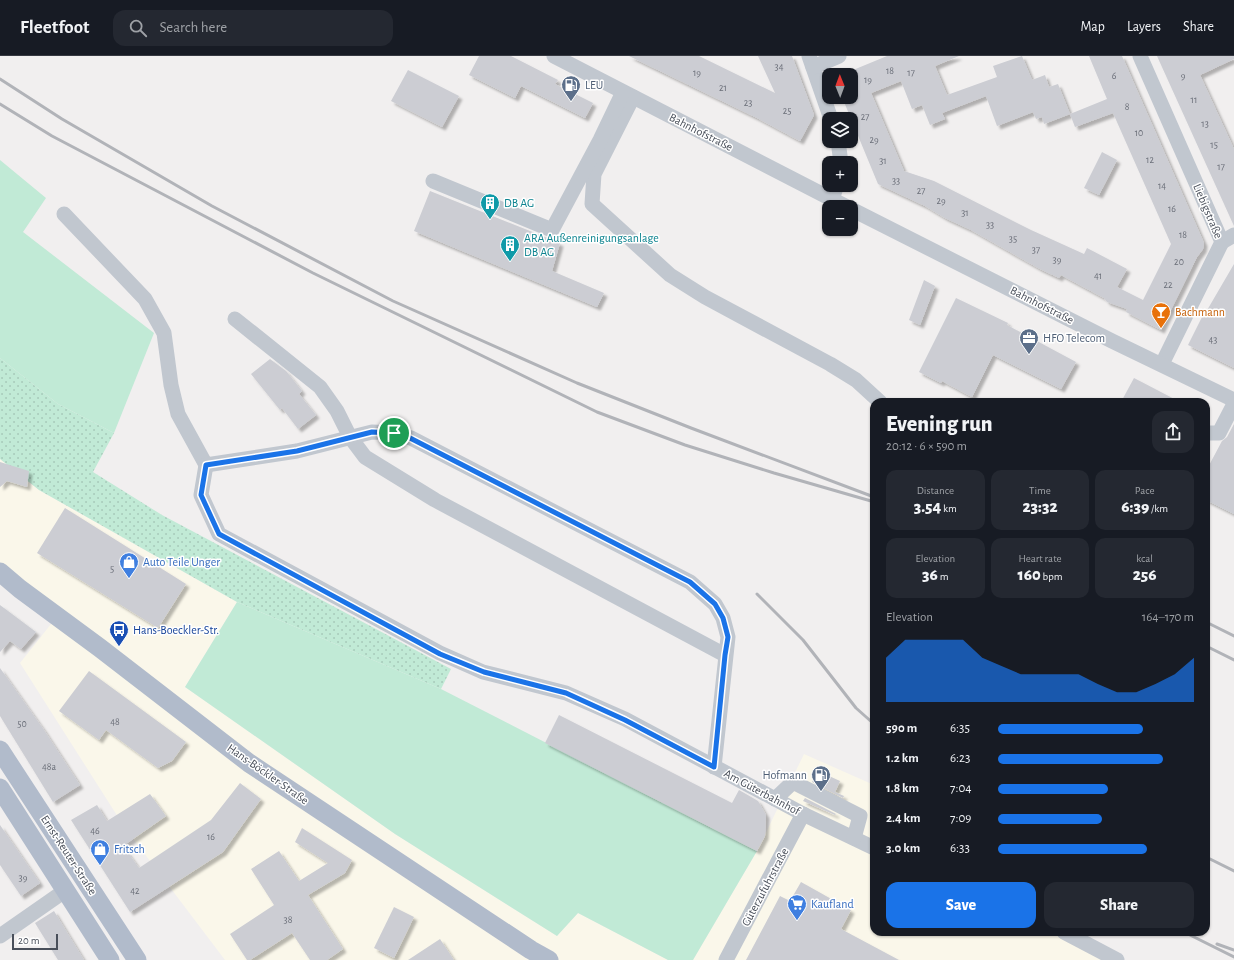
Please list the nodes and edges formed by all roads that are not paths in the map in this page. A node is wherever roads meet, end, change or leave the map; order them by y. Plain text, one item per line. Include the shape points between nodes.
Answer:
1 (554, 56) edge
2 (840, 56) edge
3 (1140, 56) edge
4 (815, 61) edge
5 (624, 92) junction
6 (829, 112) edge
7 (590, 137) dead end
8 (433, 181) dead end
9 (822, 186) edge
10 (834, 192) edge
11 (841, 200) edge
12 (858, 212) edge
13 (64, 214) dead end
14 (1228, 239) edge
15 (236, 320) dead end
16 (1162, 364) junction
17 (876, 398) edge
18 (1234, 400) edge
19 (1234, 404) edge
20 (1210, 433) edge
21 (350, 437) junction
22 (206, 465) junction
23 (0, 572) edge
24 (725, 655) junction
25 (0, 750) edge
26 (714, 767) junction
27 (0, 788) edge
28 (774, 799) junction
29 (803, 814) junction
30 (854, 838) junction
31 (870, 846) edge
32 (66, 890) junction
33 (0, 936) edge
34 (1072, 936) edge
35 (528, 955) edge
36 (110, 960) edge
37 (137, 960) edge
38 (548, 960) edge
39 (726, 960) edge
40 (1117, 960) edge

1 - 5 street, Bahnhofstraße
2 - 4 street
3 - 14 street, Liebigstraße
4 - 6 street
5 - 7 street
5 - 8 street via 552,230
5 - 9 street, Bahnhofstraße
5 - 17 street via 594,174 592,204 670,275 705,297 830,364 856,380
10 - 11 street, Bahnhofstraße
12 - 16 street, Bahnhofstraße
13 - 22 street via 145,299 164,333 178,414
14 - 16 street, Liebigstraße
15 - 21 street via 320,387 337,411
16 - 18 street, Bahnhofstraße
19 - 20 street via 1219,433
21 - 22 street via 297,451
21 - 24 street via 365,457 435,500
21 - 24 street via 372,432 394,433 410,438 690,582 715,604 723,618 728,637
22 - 26 street, Am Güterbahnhof via 201,495 219,534 440,654 484,672 566,693 625,720
23 - 35 main road, Hans-Böckler-Straße via 249,763
24 - 26 street
25 - 37 main road, Ernst-Reuter-Straße
26 - 28 street, Am Güterbahnhof
27 - 32 main road, Ernst-Reuter-Straße
28 - 29 street, Am Güterbahnhof
28 - 30 street via 793,782 860,816
29 - 30 street, Am Güterbahnhof
29 - 39 street, Güterzufuhrstraße
30 - 31 street, Am Güterbahnhof
32 - 33 street
32 - 36 main road, Ernst-Reuter-Straße
34 - 40 street
35 - 38 main road, Hans-Böckler-Straße

